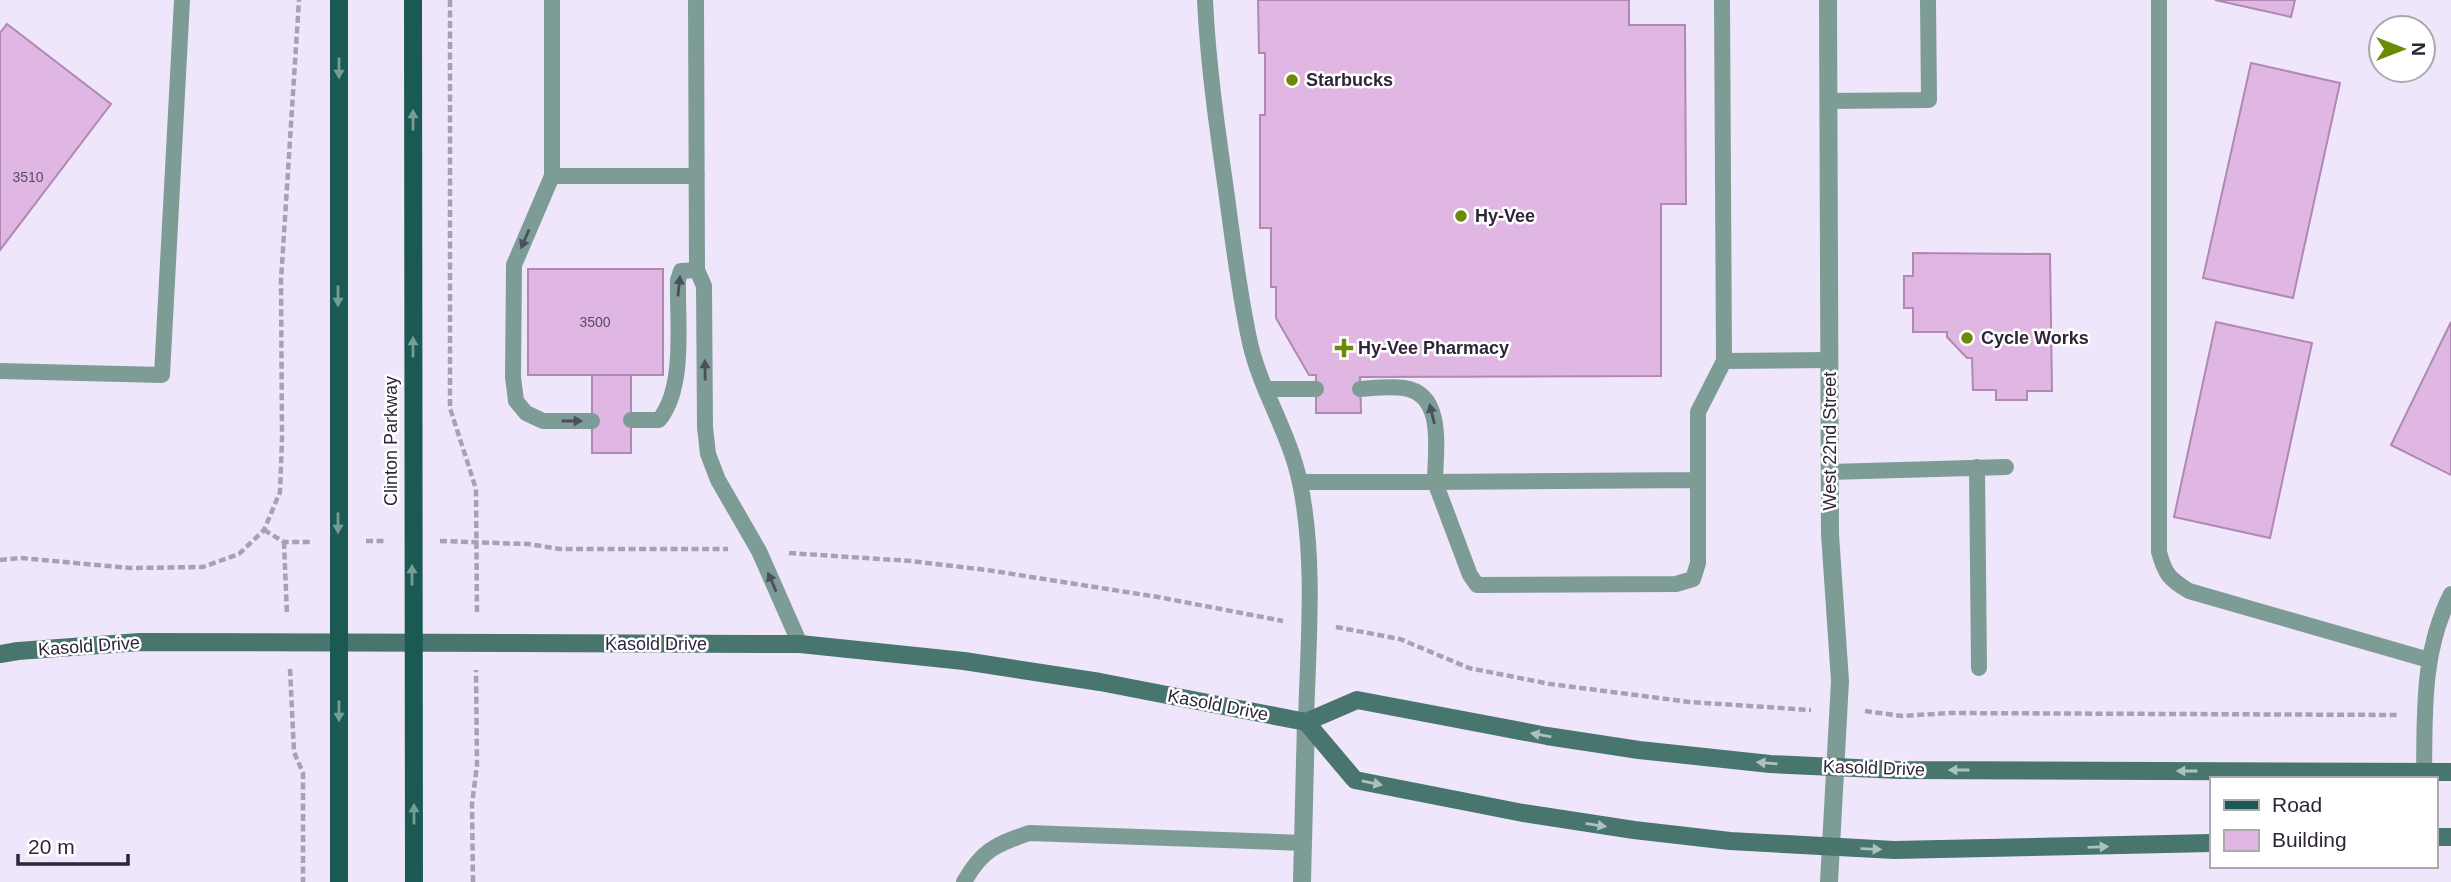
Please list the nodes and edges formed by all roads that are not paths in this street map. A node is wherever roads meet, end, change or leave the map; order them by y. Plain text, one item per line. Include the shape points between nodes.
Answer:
1 (182, 0) edge
2 (339, 0) edge
3 (413, 0) edge
4 (552, 0) edge
5 (696, 0) edge
6 (1205, 0) edge
7 (1722, 0) edge
8 (1828, 0) edge
9 (1928, 0) edge
10 (2159, 0) edge
11 (1828, 101) junction
12 (552, 176) junction
13 (697, 176) junction
14 (697, 270) junction
15 (1829, 360) junction
16 (1724, 361) junction
17 (0, 371) edge
18 (1360, 388) dead end
19 (1266, 389) junction
20 (1316, 389) dead end
21 (631, 420) dead end
22 (592, 421) dead end
23 (1977, 467) junction
24 (2006, 467) dead end
25 (1830, 472) junction
26 (1698, 480) junction
27 (1300, 482) junction
28 (1435, 482) junction
29 (2451, 594) edge
30 (338, 642) junction
31 (413, 643) junction
32 (800, 644) junction
33 (0, 654) edge
34 (2429, 660) junction
35 (1979, 668) dead end
36 (1306, 722) junction
37 (1835, 767) junction
38 (2451, 772) edge
39 (2424, 775) edge
40 (1303, 844) junction
41 (2210, 844) edge
42 (1830, 847) junction
43 (339, 882) edge
44 (414, 882) edge
45 (964, 882) edge
46 (1302, 882) edge
47 (1829, 882) edge

1 - 17 lane via 162,375
2 -> 30 main road
31 -> 3 main road, Clinton Parkway
4 - 12 lane
5 - 13 lane
6 - 19 lane via 1209,67 1237,269 1250,345
7 - 16 lane
8 - 11 street, West 22nd Street
9 - 11 lane via 1929,100
10 - 34 lane via 2159,552 2164,569 2172,581 2189,591
11 - 15 street, West 22nd Street
12 - 13 lane
12 -> 22 lane via 514,265 516,401 542,421
13 - 14 lane
21 -> 14 lane via 659,420 667,410 677,372 678,280 681,271
32 -> 14 lane via 759,551 727,498 708,454 704,286
15 - 16 lane
15 - 25 street, West 22nd Street
16 - 26 lane via 1698,412
28 -> 18 lane via 1435,420 1430,404 1418,392 1403,388
19 - 20 lane
19 - 27 lane
23 - 24 lane
23 - 25 lane
23 - 35 lane
25 - 37 street, West 22nd Street via 1840,681
26 - 28 lane
26 - 28 lane via 1698,563 1693,579 1676,584 1477,585
27 - 28 lane
27 - 36 lane via 1309,549
29 - 34 lane
30 - 31 main road, Kasold Drive
30 - 33 main road, Kasold Drive via 140,642
30 -> 43 main road
31 - 32 main road, Kasold Drive
44 -> 31 main road, Clinton Parkway
32 - 36 main road, Kasold Drive via 1045,673
34 - 39 lane via 2424,691
37 -> 36 main road, Kasold Drive via 1639,750 1357,700
36 - 40 street
36 -> 42 main road via 1355,780 1634,831
39 -> 37 main road, Kasold Drive
37 - 42 street, West 22nd Street
38 - 39 main road, Kasold Drive
40 - 45 lane via 1028,833 997,844 974,863
40 - 46 street
42 -> 41 main road via 1894,850
42 - 47 street, West 22nd Street

